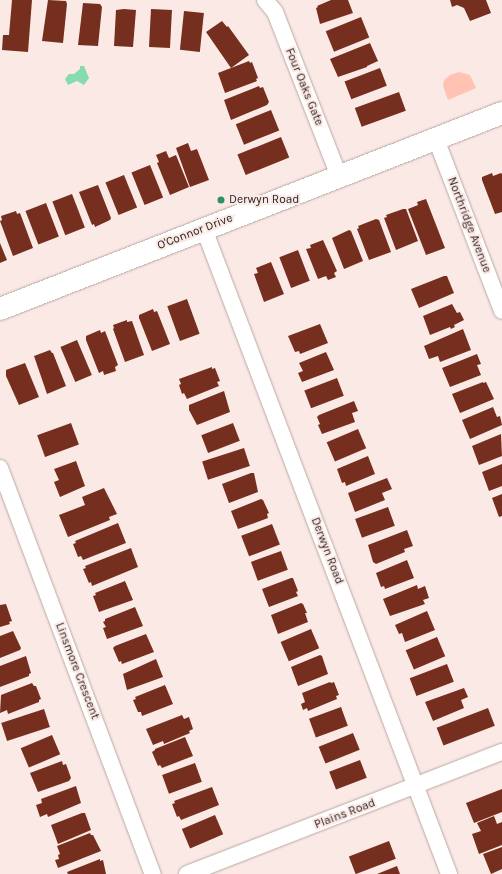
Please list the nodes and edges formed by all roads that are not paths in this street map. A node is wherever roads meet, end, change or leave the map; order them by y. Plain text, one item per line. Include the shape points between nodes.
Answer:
1 (265, 0) edge
2 (502, 112) edge
3 (436, 139) junction
4 (340, 176) junction
5 (204, 228) junction
6 (0, 309) edge
7 (502, 311) edge
8 (0, 468) edge
9 (502, 752) edge
10 (416, 786) junction
11 (153, 874) edge
12 (187, 874) edge
13 (449, 874) edge

1 - 4 street, Four Oaks Gate via 275,12
2 - 3 main road, O'Connor Drive
3 - 4 main road, O'Connor Drive
3 - 7 street, Northridge Avenue
4 - 5 main road, O'Connor Drive
5 - 6 main road, O'Connor Drive
5 - 10 street, Derwyn Road
8 - 11 street, Linsmore Crescent
9 - 10 street, Plains Road
10 - 12 street, Plains Road
10 - 13 street, Derwyn Road

